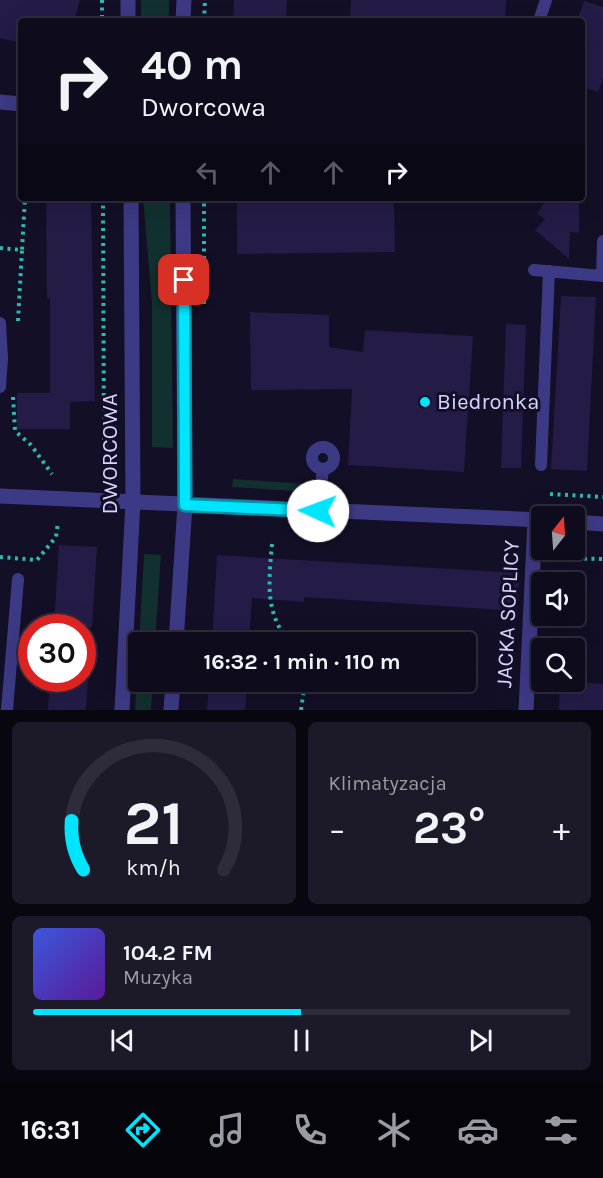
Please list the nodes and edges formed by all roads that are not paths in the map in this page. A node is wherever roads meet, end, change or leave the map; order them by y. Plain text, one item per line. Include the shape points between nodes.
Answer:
1 (128, 0) edge
2 (184, 0) edge
3 (546, 0) edge
4 (128, 18) edge
5 (183, 18) edge
6 (540, 18) edge
7 (0, 102) edge
8 (18, 104) edge
9 (131, 201) edge
10 (183, 201) edge
11 (603, 241) edge
12 (534, 270) dead end
13 (549, 271) junction
14 (603, 276) edge
15 (0, 323) edge
16 (0, 387) edge
17 (541, 465) dead end
18 (323, 469) dead end
19 (0, 496) edge
20 (133, 502) junction
21 (185, 505) junction
22 (318, 511) junction
23 (531, 519) edge
24 (585, 523) edge
25 (603, 524) edge
26 (535, 560) edge
27 (18, 579) dead end
28 (177, 632) edge
29 (172, 692) edge
30 (7, 710) edge
31 (122, 710) edge
32 (171, 710) edge
33 (526, 710) edge

1 - 4 street
2 - 5 street
3 - 6 lane
7 - 8 street
9 - 20 street, DWORCOWA
10 - 21 street
11 - 14 lane
12 - 13 lane
13 - 14 lane
13 - 17 lane
15 - 16 lane
18 - 22 lane
19 - 20 street
20 - 21 street
20 - 31 street, DWORCOWA
21 - 22 street
21 - 28 street
22 - 23 street
24 - 25 street
26 - 33 street, JACKA SOPLICY
27 - 30 lane
29 - 32 street

